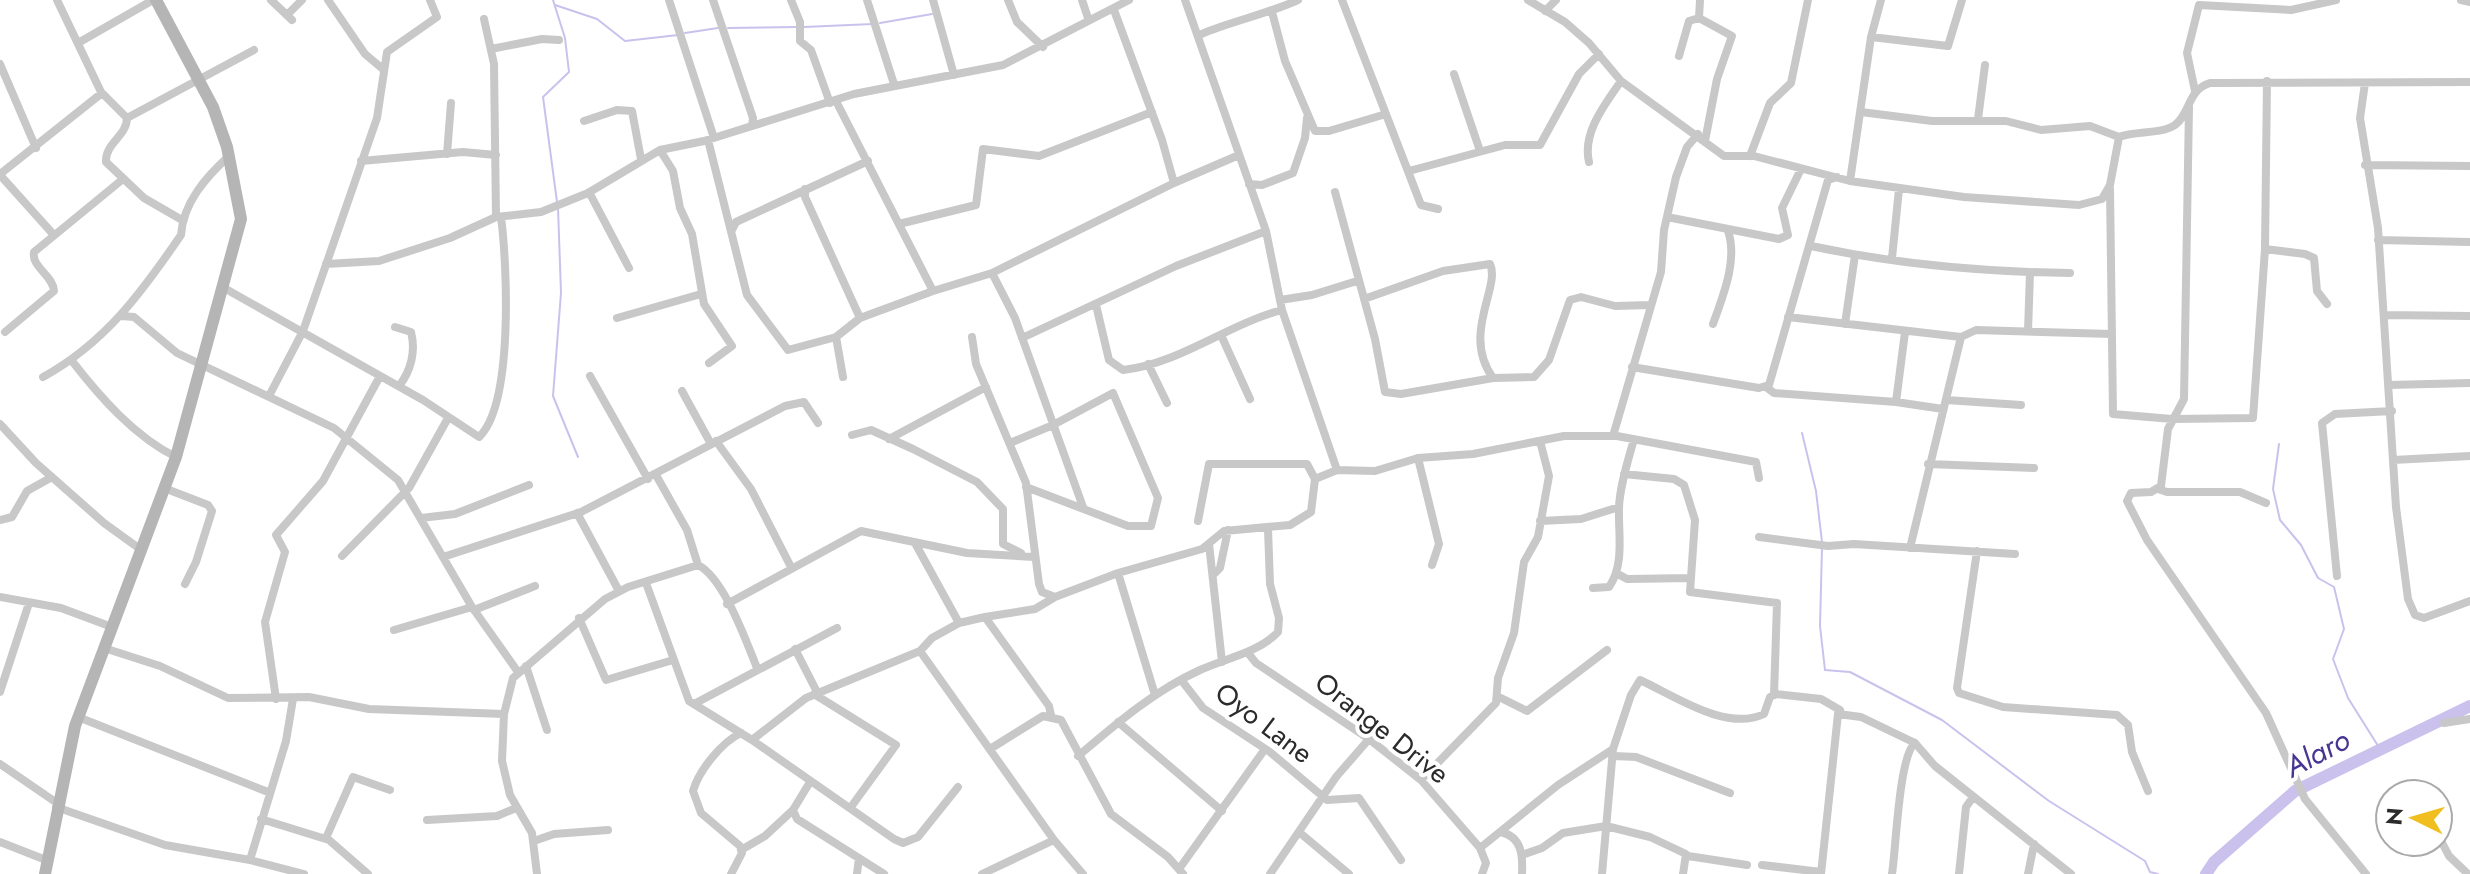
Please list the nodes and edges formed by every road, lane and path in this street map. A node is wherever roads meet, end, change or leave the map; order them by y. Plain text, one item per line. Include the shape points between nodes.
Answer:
1 (57, 0) edge
2 (154, 0) edge
3 (271, 0) edge
4 (302, 0) edge
5 (328, 0) edge
6 (430, 0) edge
7 (669, 0) edge
8 (713, 0) edge
9 (791, 0) edge
10 (867, 0) edge
11 (933, 0) edge
12 (1008, 0) edge
13 (1082, 0) edge
14 (1129, 0) edge
15 (1185, 0) edge
16 (1298, 0) edge
17 (1342, 0) edge
18 (1528, 0) edge
19 (1556, 0) edge
20 (1700, 0) edge
21 (1808, 0) edge
22 (1881, 0) edge
23 (1962, 0) edge
24 (2336, 0) edge
25 (2461, 0) edge
26 (2470, 2) edge
27 (1114, 10) junction
28 (1545, 11) junction
29 (1272, 12) junction
30 (1088, 18) junction
31 (1699, 18) junction
32 (484, 19) dead end
33 (1199, 35) junction
34 (1871, 37) junction
35 (559, 40) dead end
36 (78, 43) junction
37 (1043, 47) junction
38 (491, 49) junction
39 (254, 50) dead end
40 (1599, 54) junction
41 (1679, 56) dead end
42 (0, 64) edge
43 (1985, 65) dead end
44 (384, 70) junction
45 (1454, 74) dead end
46 (954, 75) junction
47 (201, 80) junction
48 (1621, 81) junction
49 (2267, 81) junction
50 (2470, 82) edge
51 (2365, 83) junction
52 (894, 84) junction
53 (102, 93) junction
54 (2192, 95) junction
55 (833, 102) junction
56 (451, 103) dead end
57 (1152, 112) junction
58 (1861, 112) junction
59 (1386, 114) junction
60 (1307, 117) junction
61 (127, 118) junction
62 (1978, 119) junction
63 (584, 121) dead end
64 (755, 123) junction
65 (2178, 123) junction
66 (2188, 128) junction
67 (1702, 137) junction
68 (2119, 137) junction
69 (711, 139) junction
70 (36, 148) junction
71 (660, 150) junction
72 (1480, 151) junction
73 (447, 154) junction
74 (496, 155) junction
75 (1239, 155) junction
76 (229, 156) junction
77 (1750, 156) junction
78 (641, 159) junction
79 (361, 161) junction
80 (868, 161) junction
81 (1589, 162) dead end
82 (2365, 165) junction
83 (2470, 166) edge
84 (1801, 169) junction
85 (1409, 171) junction
86 (0, 174) edge
87 (1837, 177) junction
88 (123, 179) junction
89 (1850, 181) junction
90 (1174, 183) junction
91 (1249, 184) junction
92 (1262, 185) junction
93 (2110, 185) junction
94 (1899, 189) junction
95 (589, 192) junction
96 (1335, 192) dead end
97 (805, 193) junction
98 (1252, 194) junction
99 (1438, 209) dead end
100 (498, 217) junction
101 (1667, 217) junction
102 (182, 220) junction
103 (732, 224) junction
104 (899, 224) junction
105 (1266, 231) junction
106 (1728, 231) junction
107 (53, 234) junction
108 (2378, 240) junction
109 (2470, 242) edge
110 (1811, 246) junction
111 (2265, 249) junction
112 (1855, 255) junction
113 (1892, 258) junction
114 (326, 264) junction
115 (629, 268) dead end
116 (992, 273) junction
117 (2030, 273) junction
118 (2070, 273) dead end
119 (1357, 281) junction
120 (224, 288) junction
121 (933, 291) junction
122 (701, 294) junction
123 (133, 299) junction
124 (1364, 299) junction
125 (2327, 304) dead end
126 (1096, 305) junction
127 (1281, 305) junction
128 (1650, 305) junction
129 (2385, 315) junction
130 (121, 316) junction
131 (2470, 316) edge
132 (134, 317) junction
133 (1788, 317) junction
134 (617, 318) dead end
135 (860, 318) junction
136 (1713, 324) dead end
137 (1845, 324) junction
138 (395, 327) dead end
139 (303, 331) junction
140 (2028, 331) junction
141 (5, 332) dead end
142 (1905, 332) junction
143 (2112, 334) junction
144 (1221, 335) junction
145 (836, 337) junction
146 (972, 337) dead end
147 (1961, 337) junction
148 (1022, 338) junction
149 (72, 361) junction
150 (709, 363) dead end
151 (204, 364) junction
152 (1148, 364) junction
153 (1632, 367) junction
154 (380, 376) junction
155 (590, 376) dead end
156 (43, 377) dead end
157 (843, 377) dead end
158 (1493, 378) junction
159 (2470, 383) edge
160 (2388, 385) junction
161 (399, 386) junction
162 (986, 387) junction
163 (1766, 387) junction
164 (682, 391) dead end
165 (269, 396) junction
166 (1250, 399) dead end
167 (1946, 400) junction
168 (1896, 402) junction
169 (1167, 403) dead end
170 (2021, 405) dead end
171 (1943, 409) junction
172 (2392, 411) junction
173 (448, 418) junction
174 (2172, 419) junction
175 (818, 423) dead end
176 (0, 424) edge
177 (1053, 425) junction
178 (852, 435) dead end
179 (1613, 436) junction
180 (346, 438) junction
181 (889, 439) junction
182 (1634, 439) junction
183 (1540, 441) junction
184 (714, 442) junction
185 (1010, 443) junction
186 (2470, 456) edge
187 (176, 457) junction
188 (1418, 458) junction
189 (2393, 460) junction
190 (1928, 464) junction
191 (2034, 468) dead end
192 (1337, 470) junction
193 (1624, 474) junction
194 (52, 477) junction
195 (652, 477) junction
196 (1759, 478) dead end
197 (1315, 479) junction
198 (529, 485) dead end
199 (1026, 487) junction
200 (164, 488) junction
201 (2158, 489) junction
202 (406, 491) junction
203 (2266, 503) dead end
204 (1083, 507) junction
205 (1619, 507) junction
206 (577, 513) junction
207 (421, 518) junction
208 (0, 520) edge
209 (1198, 521) dead end
210 (1540, 521) junction
211 (1268, 529) junction
212 (1228, 530) junction
213 (1759, 537) dead end
214 (915, 543) junction
215 (1209, 544) junction
216 (1910, 548) junction
217 (140, 549) junction
218 (1977, 551) junction
219 (2015, 554) dead end
220 (342, 556) dead end
221 (1030, 556) junction
222 (443, 557) junction
223 (698, 565) junction
224 (1432, 565) dead end
225 (791, 567) junction
226 (1118, 573) junction
227 (1616, 573) junction
228 (1214, 574) junction
229 (2337, 576) dead end
230 (1691, 578) junction
231 (646, 583) junction
232 (185, 584) dead end
233 (535, 586) dead end
234 (1593, 588) dead end
235 (619, 591) junction
236 (0, 597) edge
237 (1055, 597) junction
238 (2470, 601) edge
239 (29, 603) junction
240 (727, 604) junction
241 (473, 608) junction
242 (985, 617) junction
243 (579, 618) junction
244 (959, 623) junction
245 (112, 627) junction
246 (837, 628) dead end
247 (394, 630) dead end
248 (104, 648) junction
249 (795, 649) junction
250 (1607, 650) dead end
251 (920, 651) junction
252 (1248, 653) junction
253 (673, 660) junction
254 (1222, 662) junction
255 (757, 668) junction
256 (522, 669) junction
257 (1182, 681) junction
258 (0, 692) edge
259 (816, 693) junction
260 (1775, 694) junction
261 (1155, 695) junction
262 (1497, 696) junction
263 (276, 699) junction
264 (293, 699) junction
265 (694, 704) junction
266 (504, 714) junction
267 (1838, 714) junction
268 (1051, 715) junction
269 (78, 717) junction
270 (2470, 719) edge
271 (1118, 722) junction
272 (2444, 723) dead end
273 (547, 730) dead end
274 (735, 733) junction
275 (1369, 739) junction
276 (752, 740) junction
277 (1915, 743) junction
278 (990, 749) junction
279 (1265, 749) junction
280 (1613, 753) junction
281 (1078, 756) junction
282 (0, 764) edge
283 (1421, 780) junction
284 (810, 782) junction
285 (958, 787) dead end
286 (390, 790) dead end
287 (2148, 791) dead end
288 (268, 792) junction
289 (1730, 793) dead end
290 (1323, 797) junction
291 (1973, 797) junction
292 (57, 805) junction
293 (851, 807) junction
294 (516, 808) junction
295 (793, 810) junction
296 (1222, 811) junction
297 (261, 819) junction
298 (427, 820) dead end
299 (1606, 826) junction
300 (608, 830) dead end
301 (1299, 832) junction
302 (1501, 832) junction
303 (326, 838) junction
304 (1054, 840) junction
305 (534, 841) junction
306 (0, 842) edge
307 (2034, 844) junction
308 (1480, 848) junction
309 (741, 850) junction
310 (1522, 855) junction
311 (1688, 856) junction
312 (859, 858) junction
313 (2451, 858) edge
314 (46, 860) junction
315 (250, 860) junction
316 (1401, 860) dead end
317 (1747, 865) dead end
318 (1762, 865) dead end
319 (1181, 871) edge
320 (1821, 873) edge
321 (45, 874) edge
322 (304, 874) edge
323 (368, 874) edge
324 (537, 874) edge
325 (731, 874) edge
326 (857, 874) edge
327 (884, 874) edge
328 (982, 874) edge
329 (1083, 874) edge
330 (1270, 874) edge
331 (1349, 874) edge
332 (1482, 874) edge
333 (1522, 874) edge
334 (1602, 874) edge
335 (1683, 874) edge
336 (1892, 874) edge
337 (1959, 874) edge
338 (2028, 874) edge
339 (2071, 874) edge
340 (2366, 874) edge
341 (2468, 874) edge

1 - 36 street
2 - 36 street
2 - 47 street
3 - 4 street via 290,18
5 - 44 street via 365,54
6 - 44 street via 437,17 392,46
7 - 69 street
8 - 64 street
9 - 55 street via 800,22 800,41 811,50
10 - 52 street
11 - 46 street
12 - 37 street via 1017,22
13 - 30 street
14 - 27 street
15 - 33 street
16 - 29 street
17 - 59 street
18 - 28 street
19 - 28 street
20 - 31 street
21 - 77 street via 1791,83 1770,103
22 - 34 street
23 - 34 street via 1948,46
24 - 54 street via 2291,10 2199,5 2187,53
25 - 26 street
27 - 30 street
27 - 57 street
28 - 40 street
29 - 33 street
29 - 60 street
30 - 37 street
31 - 41 street via 1687,23
31 - 67 street via 1732,36
32 - 38 street
33 - 75 street
34 - 58 street
35 - 38 street
36 - 53 street
37 - 46 street via 1003,65
38 - 74 street
39 - 47 street
40 - 48 street
40 - 72 street via 1579,74 1542,143
42 - 70 street
43 - 62 street
44 - 79 street via 382,102
45 - 72 street
46 - 52 street
47 - 61 street
47 - 76 street
48 - 67 street
48 - 81 street via 1587,143
49 - 51 street
49 - 54 street via 2210,83
49 - 111 street
50 - 51 street
51 - 82 street via 2360,118
52 - 55 street
53 - 61 street
53 - 70 street
54 - 65 street
54 - 66 street
55 - 64 street
55 - 80 street
56 - 73 street
57 - 90 street
57 - 104 street via 1039,156 983,149 976,205
58 - 62 street via 1932,121
58 - 89 street
59 - 60 street via 1323,132 1315,131
59 - 85 street
60 - 92 street via 1293,173
61 - 88 street via 127,126 105,156
62 - 68 street via 2041,130 2090,126
63 - 78 street via 617,110 632,111
64 - 69 street
65 - 66 street
65 - 68 street via 2167,130
66 - 174 street via 2185,391 2183,405
67 - 77 street via 1724,156
67 - 101 street via 1681,161
68 - 93 street
69 - 71 street
69 - 103 street
70 - 86 street
71 - 78 street
71 - 122 street via 673,171 692,234
72 - 85 street
73 - 74 street
73 - 79 street
74 - 100 street
75 - 90 street
75 - 91 street
76 - 102 street via 207,177
76 - 120 street via 241,219
77 - 84 street
78 - 95 street
79 - 114 street
80 - 97 street
80 - 104 street
82 - 83 street
82 - 108 street
84 - 87 street
84 - 106 street via 1782,208 1788,235 1779,239
85 - 99 street via 1421,205
86 - 107 street
87 - 89 street
87 - 110 street via 1823,189
88 - 102 street
88 - 107 street
89 - 94 street
90 - 116 street
91 - 92 street
91 - 98 street
92 - 98 street
93 - 94 street via 2102,199 2079,205
93 - 143 street
94 - 113 street
95 - 100 street via 541,212
95 - 115 street
96 - 119 street
97 - 103 street
97 - 135 street
98 - 105 street
100 - 114 street via 379,261
100 - 173 street via 508,295 495,400 481,437
101 - 106 street
101 - 128 street via 1663,262
102 - 123 street via 181,235
103 - 145 street via 747,295 784,347 792,352
104 - 121 street
105 - 126 street
105 - 127 street
106 - 136 street via 1732,243 1726,283
107 - 141 street via 32,256 54,291
108 - 109 street
108 - 129 street
110 - 112 street
110 - 133 street
111 - 125 street via 2314,258 2317,291
111 - 174 street via 2253,418
112 - 113 street
112 - 137 street
113 - 117 street
114 - 139 street
116 - 121 street
116 - 148 street
117 - 118 street
117 - 140 street
119 - 124 street
119 - 127 street
120 - 139 street
120 - 151 street
121 - 135 street
122 - 134 street
122 - 150 street via 732,346
123 - 130 street
123 - 132 street
124 - 158 street via 1385,392 1401,394
124 - 158 street via 1443,271 1490,264 1480,342 1482,364
126 - 148 street
126 - 152 street via 1109,360 1123,370
127 - 144 street
127 - 192 street
128 - 153 street
128 - 158 street via 1570,300 1541,372 1529,378
129 - 131 street
129 - 160 street
130 - 132 street
130 - 149 street
132 - 151 street via 177,353
133 - 137 street
133 - 163 street
135 - 145 street
137 - 142 street
138 - 161 street via 411,332 414,344 409,373
139 - 154 street
139 - 165 street
140 - 143 street
140 - 147 street via 1976,330
142 - 147 street
142 - 168 street
143 - 174 street via 2113,414
144 - 152 street
144 - 166 street
145 - 157 street
146 - 162 street
147 - 167 street
148 - 177 street
149 - 156 street
149 - 187 street via 119,413
151 - 165 street
151 - 187 street
152 - 169 street
153 - 163 street
153 - 179 street
154 - 161 street
154 - 180 street
155 - 195 street
159 - 160 street
160 - 172 street
161 - 173 street
162 - 181 street
162 - 185 street
163 - 168 street via 1774,393
164 - 184 street
165 - 180 street
167 - 170 street
167 - 171 street
168 - 171 street
171 - 190 street
172 - 189 street
172 - 229 street via 2335,414 2322,423
173 - 202 street
174 - 201 street
175 - 184 street via 807,404 796,402
176 - 194 street
177 - 185 street
177 - 204 street
177 - 204 street via 1113,393 1158,498 1151,526 1128,526
178 - 181 street via 871,430
179 - 182 street
179 - 183 street
180 - 202 street
180 - 263 street via 309,500 276,535 285,552 265,622
181 - 221 street via 990,492 1003,509 1003,544
182 - 193 street
182 - 196 street via 1756,462
183 - 188 street
183 - 210 street via 1549,476
184 - 195 street
184 - 225 street via 751,489
185 - 199 street
186 - 189 street
187 - 200 street
188 - 192 street via 1375,471
188 - 224 street via 1439,544
189 - 238 street via 2408,599 2415,615 2424,618
190 - 191 street
190 - 216 street
192 - 197 street
193 - 205 street
193 - 230 street via 1674,479 1684,485 1695,520
194 - 208 street via 27,491 12,517
194 - 217 street
195 - 206 street
195 - 223 street via 687,530
197 - 209 street via 1307,464 1209,464
197 - 211 street via 1309,517
198 - 207 street via 455,514
199 - 204 street
199 - 221 street
200 - 217 street
200 - 232 street via 212,511
201 - 203 street via 2240,492
201 - 340 street via 2127,496 2144,536 2266,713 2305,799
202 - 207 street
202 - 220 street
205 - 210 street via 1581,519
205 - 227 street
206 - 222 street
206 - 235 street
207 - 222 street
210 - 262 street via 1536,544 1524,562 1514,633
211 - 212 street
211 - 252 street via 1270,584 1279,625 1273,637
212 - 215 street
212 - 228 street
213 - 216 street
214 - 221 street via 967,553
214 - 225 street via 861,531
214 - 244 street
215 - 226 street
215 - 228 street
216 - 218 street
217 - 245 street
218 - 219 street
218 - 287 street via 1959,693 2003,707 2117,715 2128,725 2132,752
221 - 237 street via 1042,592
222 - 241 street
223 - 231 street
223 - 240 street via 708,570
225 - 240 street
226 - 237 street
226 - 261 street
227 - 230 street via 1627,579
227 - 234 street via 1609,587
228 - 254 street
230 - 260 street via 1690,592 1777,603
231 - 235 street
231 - 253 street
233 - 241 street
235 - 243 street
236 - 239 street
237 - 242 street via 1035,609
239 - 245 street via 61,608
239 - 258 street
240 - 255 street
241 - 247 street
241 - 256 street
242 - 244 street
242 - 268 street
243 - 253 street via 606,680
243 - 256 street
244 - 251 street
245 - 248 street
246 - 249 street
248 - 263 street via 160,666 228,698
248 - 269 street
249 - 255 street
249 - 259 street
250 - 262 street via 1527,711
251 - 259 street
251 - 278 street
252 - 254 street
252 - 275 street, Orange Drive
253 - 265 street via 680,687
254 - 257 street
255 - 265 street
256 - 266 street
256 - 273 street
257 - 261 street
257 - 279 street, Oyo Lane via 1203,708
259 - 276 street
259 - 293 street via 896,745
260 - 267 street via 1821,699 1840,710
260 - 280 street via 1764,714 1726,719 1640,680
261 - 271 street
262 - 283 street
263 - 264 street
264 - 266 street via 309,697 369,709
264 - 288 street via 286,741
265 - 274 street
266 - 294 street via 504,779
267 - 277 street via 1861,717
267 - 320 street
268 - 278 street
268 - 281 street via 1061,720
269 - 288 street
269 - 292 street
270 - 272 street
271 - 281 street
271 - 296 street
274 - 276 street
274 - 309 street via 702,772 694,798 707,820
275 - 283 street, Orange Drive
275 - 290 street
276 - 284 street
277 - 291 street
277 - 336 street via 1907,751 1902,775
278 - 304 street
279 - 290 street, Oyo Lane
279 - 296 street
280 - 289 street
280 - 299 street
280 - 302 street via 1558,785
281 - 319 street via 1111,814
282 - 292 street
283 - 308 street, Orange Drive
284 - 293 street
284 - 295 street
285 - 293 street via 910,843 898,842
286 - 303 street via 352,778
288 - 297 street
290 - 301 street
290 - 316 street via 1359,798
291 - 307 street
291 - 337 street via 1966,807
292 - 314 street
292 - 315 street via 165,845
294 - 298 street via 497,816
294 - 305 street via 529,823
295 - 309 street
295 - 312 street via 802,824
296 - 319 street
297 - 303 street
297 - 315 street
299 - 310 street via 1563,833
299 - 311 street via 1650,837
299 - 334 street
300 - 305 street
301 - 330 street
301 - 331 street
302 - 308 street
302 - 310 street via 1512,835
303 - 323 street
304 - 328 street
304 - 329 street
305 - 324 street
306 - 314 street
307 - 338 street
307 - 339 street
308 - 332 street via 1486,863
309 - 325 street
310 - 333 street
311 - 317 street
311 - 335 street
312 - 326 street
312 - 327 street
313 - 341 street
314 - 321 street
315 - 322 street
318 - 320 street

